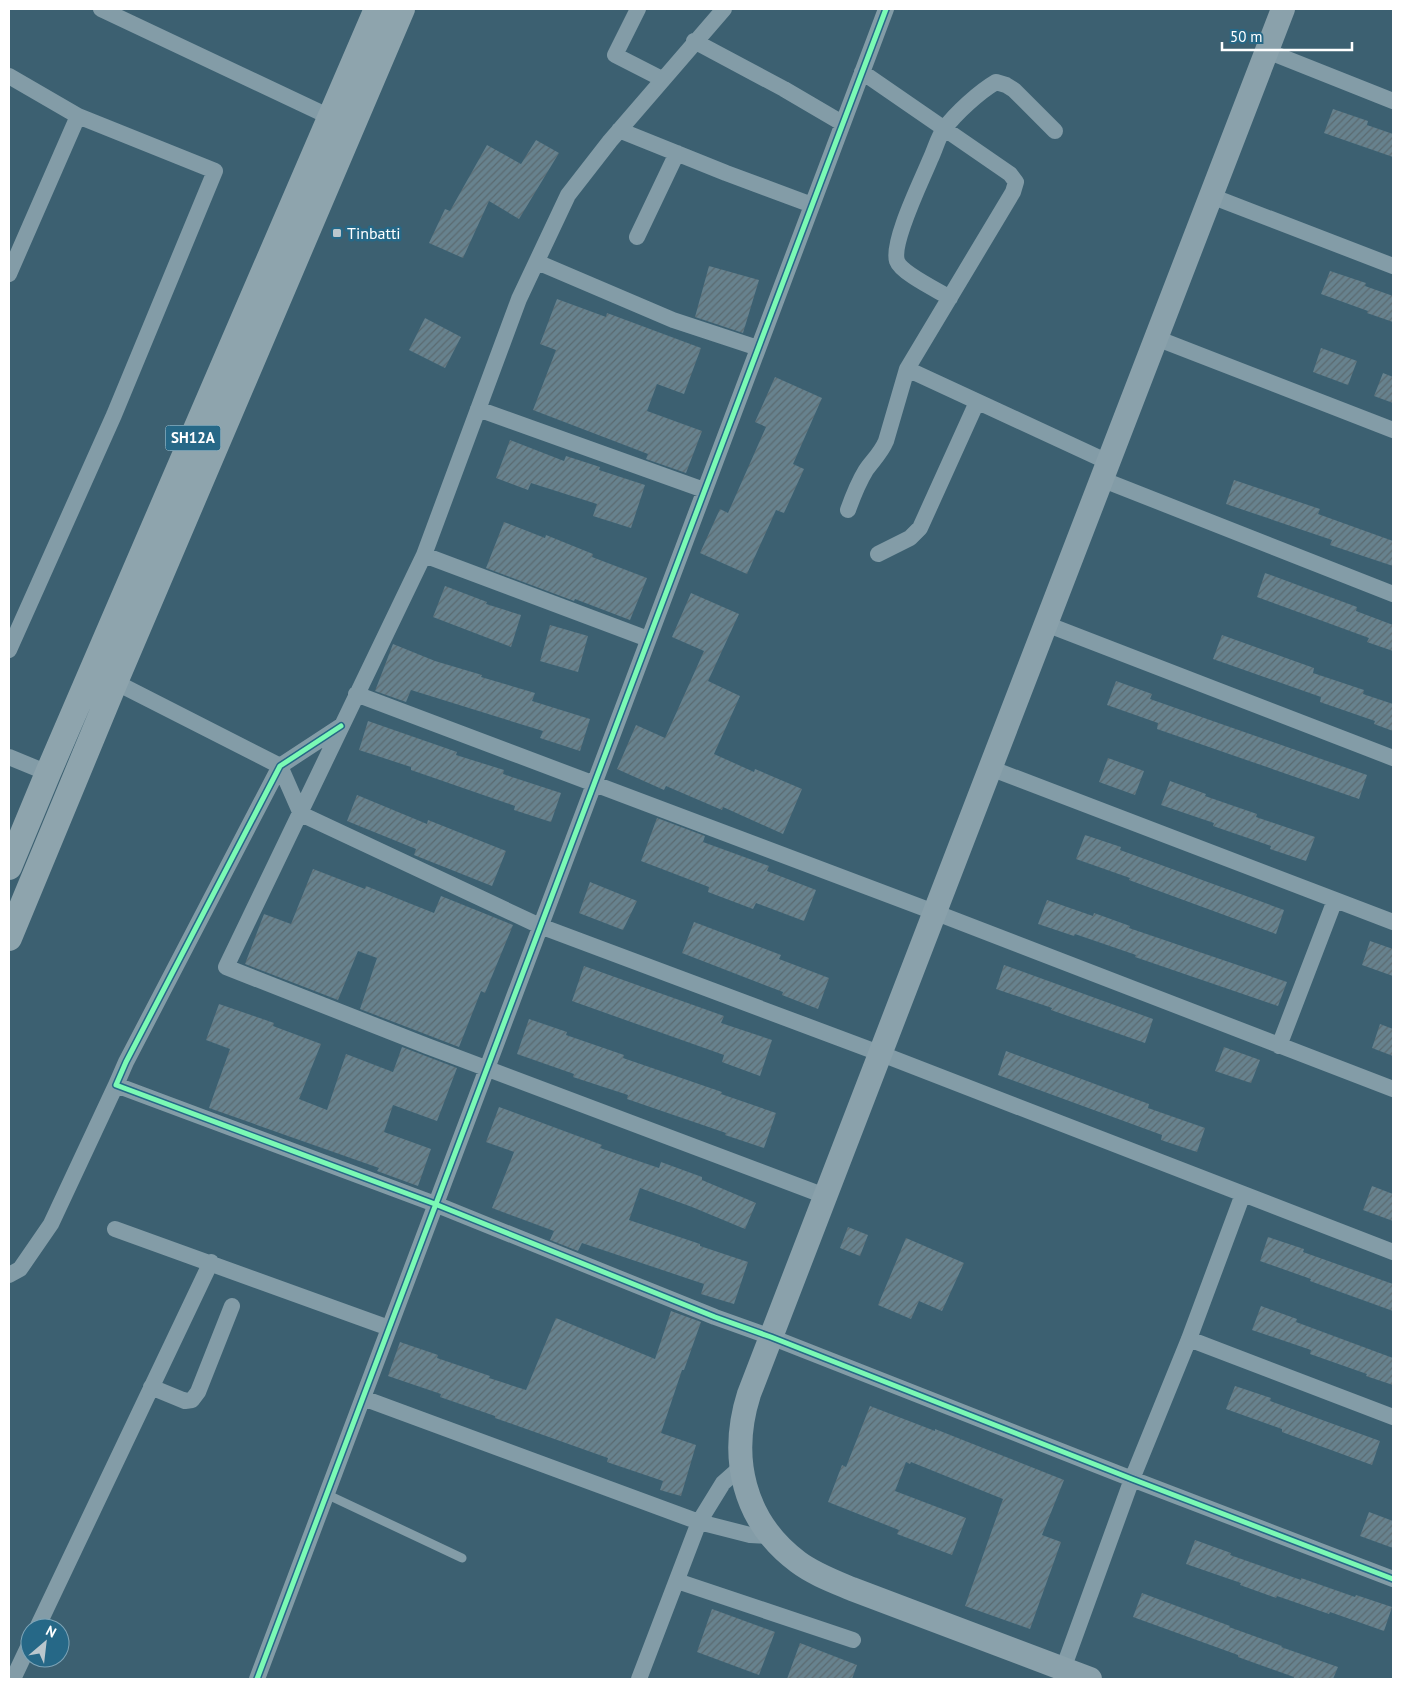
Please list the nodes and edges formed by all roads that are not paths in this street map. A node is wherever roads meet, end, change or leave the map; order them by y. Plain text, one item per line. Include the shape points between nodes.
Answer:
1 (101, 9) edge
2 (377, 9) edge
3 (402, 9) edge
4 (638, 9) edge
5 (724, 9) edge
6 (886, 9) edge
7 (1283, 9) edge
8 (694, 41) junction
9 (1267, 51) junction
10 (862, 72) junction
11 (9, 76) edge
12 (662, 79) junction
13 (1393, 100) edge
14 (78, 116) junction
15 (330, 117) junction
16 (842, 123) junction
17 (944, 129) junction
18 (619, 130) junction
19 (1055, 131) dead end
20 (677, 153) junction
21 (1211, 196) junction
22 (812, 204) junction
23 (637, 237) dead end
24 (537, 262) junction
25 (1393, 266) edge
26 (9, 274) edge
27 (950, 298) junction
28 (1156, 338) junction
29 (758, 348) junction
30 (907, 369) junction
31 (977, 402) junction
32 (478, 409) junction
33 (1393, 430) edge
34 (1105, 471) junction
35 (704, 490) junction
36 (848, 510) dead end
37 (878, 554) dead end
38 (424, 555) junction
39 (1393, 594) edge
40 (1046, 624) junction
41 (648, 639) junction
42 (9, 650) edge
43 (115, 682) junction
44 (356, 694) junction
45 (341, 726) junction
46 (9, 757) edge
47 (1393, 758) edge
48 (280, 766) junction
49 (990, 768) junction
50 (48, 773) junction
51 (594, 783) junction
52 (301, 814) junction
53 (14, 852) edge
54 (9, 867) edge
55 (1335, 900) junction
56 (934, 912) junction
57 (1393, 922) edge
58 (540, 926) junction
59 (9, 938) edge
60 (1279, 1046) junction
61 (879, 1053) junction
62 (487, 1067) junction
63 (116, 1085) junction
64 (1393, 1089) edge
65 (1243, 1194) junction
66 (825, 1196) junction
67 (436, 1204) junction
68 (115, 1229) dead end
69 (1393, 1252) edge
70 (211, 1262) junction
71 (9, 1275) edge
72 (232, 1306) dead end
73 (389, 1328) junction
74 (771, 1337) junction
75 (1189, 1339) junction
76 (151, 1387) junction
77 (363, 1398) junction
78 (1393, 1417) edge
79 (741, 1467) junction
80 (1132, 1479) junction
81 (326, 1494) junction
82 (699, 1522) junction
83 (770, 1536) junction
84 (462, 1558) dead end
85 (1393, 1579) edge
86 (677, 1581) junction
87 (42, 1618) edge
88 (853, 1640) dead end
89 (20, 1664) edge
90 (1063, 1669) junction
91 (13, 1679) edge
92 (256, 1679) edge
93 (639, 1679) edge
94 (1090, 1679) edge

1 - 15 street
2 - 15 main road, SH12A
3 - 43 main road, SH12A via 378,64 369,124 328,230 267,361 252,386 233,407
4 - 12 street via 615,55
5 - 8 street
6 - 10 street
7 - 9 main road
8 - 12 street
8 - 16 street
9 - 13 street
9 - 21 main road
10 - 16 street
10 - 17 street
11 - 14 street
12 - 18 street
14 - 26 street
14 - 42 street via 215,171 114,415
15 - 50 main road, SH12A
16 - 22 street
17 - 19 street via 981,91 996,82 1014,90
17 - 27 street via 904,221 896,261 910,274
17 - 27 street via 1010,174 1016,182
18 - 20 street
18 - 24 street via 568,195
20 - 22 street
20 - 23 street
21 - 25 street
21 - 28 main road
22 - 29 street
24 - 29 street via 673,320
24 - 32 street via 519,299
27 - 30 street
28 - 33 street
28 - 34 main road
29 - 35 street
30 - 31 street
30 - 36 street via 884,446 857,486
31 - 34 street
31 - 37 street via 920,528 910,538
32 - 35 street
32 - 38 street
34 - 39 street
34 - 40 main road
35 - 41 street
38 - 41 street
38 - 44 street
40 - 47 street
40 - 49 main road
41 - 51 street
43 - 48 street
43 - 59 main road, SH12A
44 - 45 street
44 - 51 street
45 - 48 street
45 - 52 street
46 - 50 street
48 - 52 street
48 - 63 street
49 - 55 street
49 - 56 main road
50 - 53 main road, SH12A
51 - 56 street
51 - 58 street
52 - 58 street
52 - 62 street via 226,966
53 - 54 main road, SH12A
55 - 57 street
55 - 60 street
56 - 60 street
56 - 61 main road
58 - 61 street
58 - 62 street
60 - 64 street
61 - 65 street
61 - 66 main road
62 - 66 street
62 - 67 street
63 - 67 street
63 - 71 street via 51,1224 20,1269
65 - 69 street
65 - 75 street
66 - 74 main road
67 - 73 street
67 - 74 street
68 - 70 street
70 - 73 street
70 - 76 street
72 - 76 street via 192,1400 184,1401
73 - 77 street
74 - 79 main road via 743,1412 739,1439
74 - 80 street
75 - 78 street
75 - 80 street
76 - 87 street
77 - 81 street
77 - 82 street
79 - 82 street via 724,1483
79 - 83 main road via 751,1503
80 - 85 street
80 - 90 street
81 - 84 lane
81 - 92 street
82 - 83 street via 750,1536
82 - 86 street
83 - 90 main road via 798,1562 822,1576
86 - 88 street
86 - 93 street
89 - 91 street
90 - 94 main road

